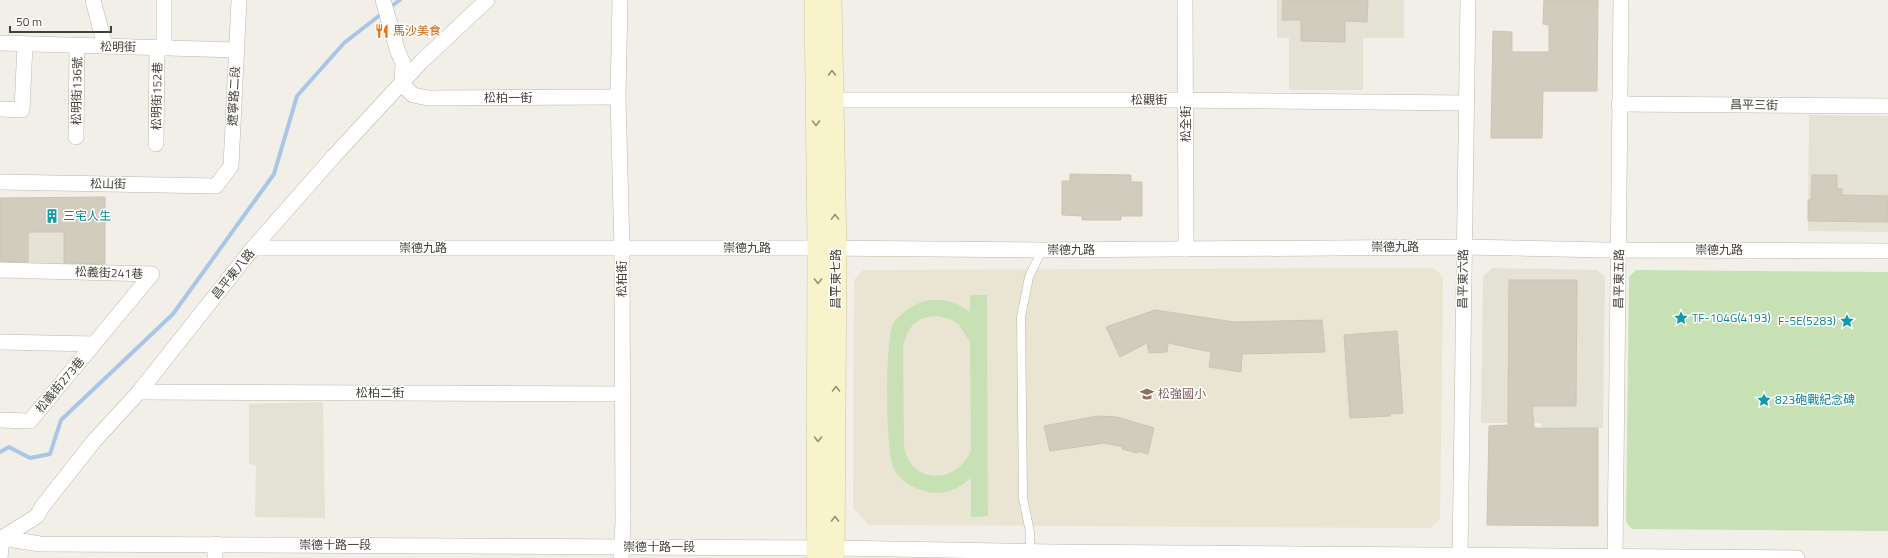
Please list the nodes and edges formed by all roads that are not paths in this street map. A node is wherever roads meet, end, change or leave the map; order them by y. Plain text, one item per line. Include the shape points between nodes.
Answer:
1 (93, 0) edge
2 (164, 0) edge
3 (239, 0) edge
4 (383, 0) edge
5 (487, 0) edge
6 (620, 0) edge
7 (815, 0) edge
8 (831, 0) edge
9 (1184, 0) edge
10 (1468, 0) edge
11 (1621, 0) edge
12 (0, 43) edge
13 (24, 44) junction
14 (77, 46) junction
15 (105, 46) junction
16 (161, 48) junction
17 (236, 50) junction
18 (402, 84) junction
19 (618, 97) junction
20 (832, 100) junction
21 (1186, 101) junction
22 (1465, 103) junction
23 (1619, 104) junction
24 (1888, 106) edge
25 (0, 109) edge
26 (76, 137) dead end
27 (156, 144) dead end
28 (0, 182) edge
29 (216, 186) joint
30 (1463, 247) junction
31 (254, 248) junction
32 (622, 248) junction
33 (827, 248) junction
34 (1186, 249) junction
35 (1042, 250) junction
36 (1619, 250) junction
37 (1888, 251) edge
38 (0, 270) edge
39 (0, 342) edge
40 (94, 344) junction
41 (139, 392) junction
42 (622, 394) junction
43 (0, 420) edge
44 (2, 538) junction
45 (215, 551) edge
46 (622, 553) edge
47 (826, 553) edge
48 (1030, 555) edge
49 (1460, 557) edge
50 (0, 558) edge
51 (1615, 558) edge
52 (1767, 558) edge
53 (1797, 558) edge

1 - 15 street
2 - 16 street, 松明街152巷
3 - 17 street, 遼寧路二段
4 - 18 street via 398,52 404,63
5 - 18 street, 昌平東八路 via 421,62
6 - 19 street, 松柏街
7 -> 33 street, 昌平東七路
20 -> 8 street, 昌平東七路
9 - 21 street, 松全街
10 - 22 street, 昌平東六路
11 - 23 street, 昌平東五路
12 - 13 street, 松明街
13 - 14 street, 松明街
13 - 25 street via 22,110
14 - 15 street, 松明街
14 - 26 street, 松明街136號
15 - 16 street, 松明街
16 - 17 street, 松明街
16 - 27 street, 松明街152巷
17 - 29 street, 遼寧路二段 via 231,166
18 - 19 street, 松柏一街 via 412,95 428,98
18 - 31 street, 昌平東八路 via 334,156
19 - 32 street, 松柏街
20 - 21 street, 松觀街
33 -> 20 street, 昌平東七路
21 - 22 street, 松觀街
21 - 34 street, 松全街
22 - 30 street, 昌平東六路
23 - 24 street, 昌平三街
23 - 36 street, 昌平東五路
28 - 29 street, 松山街
30 - 34 street, 崇德九路
30 - 36 street, 崇德九路
30 - 49 street, 昌平東六路
31 - 32 street, 崇德九路
31 - 41 street, 昌平東八路
32 - 33 street, 崇德九路
32 - 42 street, 松柏街
33 - 35 street, 崇德九路
33 - 47 street, 昌平東七路
34 - 35 street, 崇德九路
35 - 48 lane via 1029,276 1021,317 1023,498 1030,532
36 - 37 street, 崇德九路
36 - 51 street, 昌平東五路
38 - 40 street, 松義街241巷 via 152,274
39 - 40 street
40 - 43 street, 松義街273巷 via 30,421
41 - 42 street, 松柏二街
41 - 44 street, 昌平東八路 via 94,441 37,516
42 - 46 street, 松柏街
44 - 45 street, 崇德十路一段 via 40,544
44 - 50 street
45 - 46 street, 崇德十路一段
46 - 47 street, 崇德十路一段
47 - 48 street, 崇德十路一段
48 - 49 street, 崇德十路一段
49 - 51 street, 崇德十路一段
51 - 52 street, 崇德十路一段
52 - 53 street, 崇德十路一段

